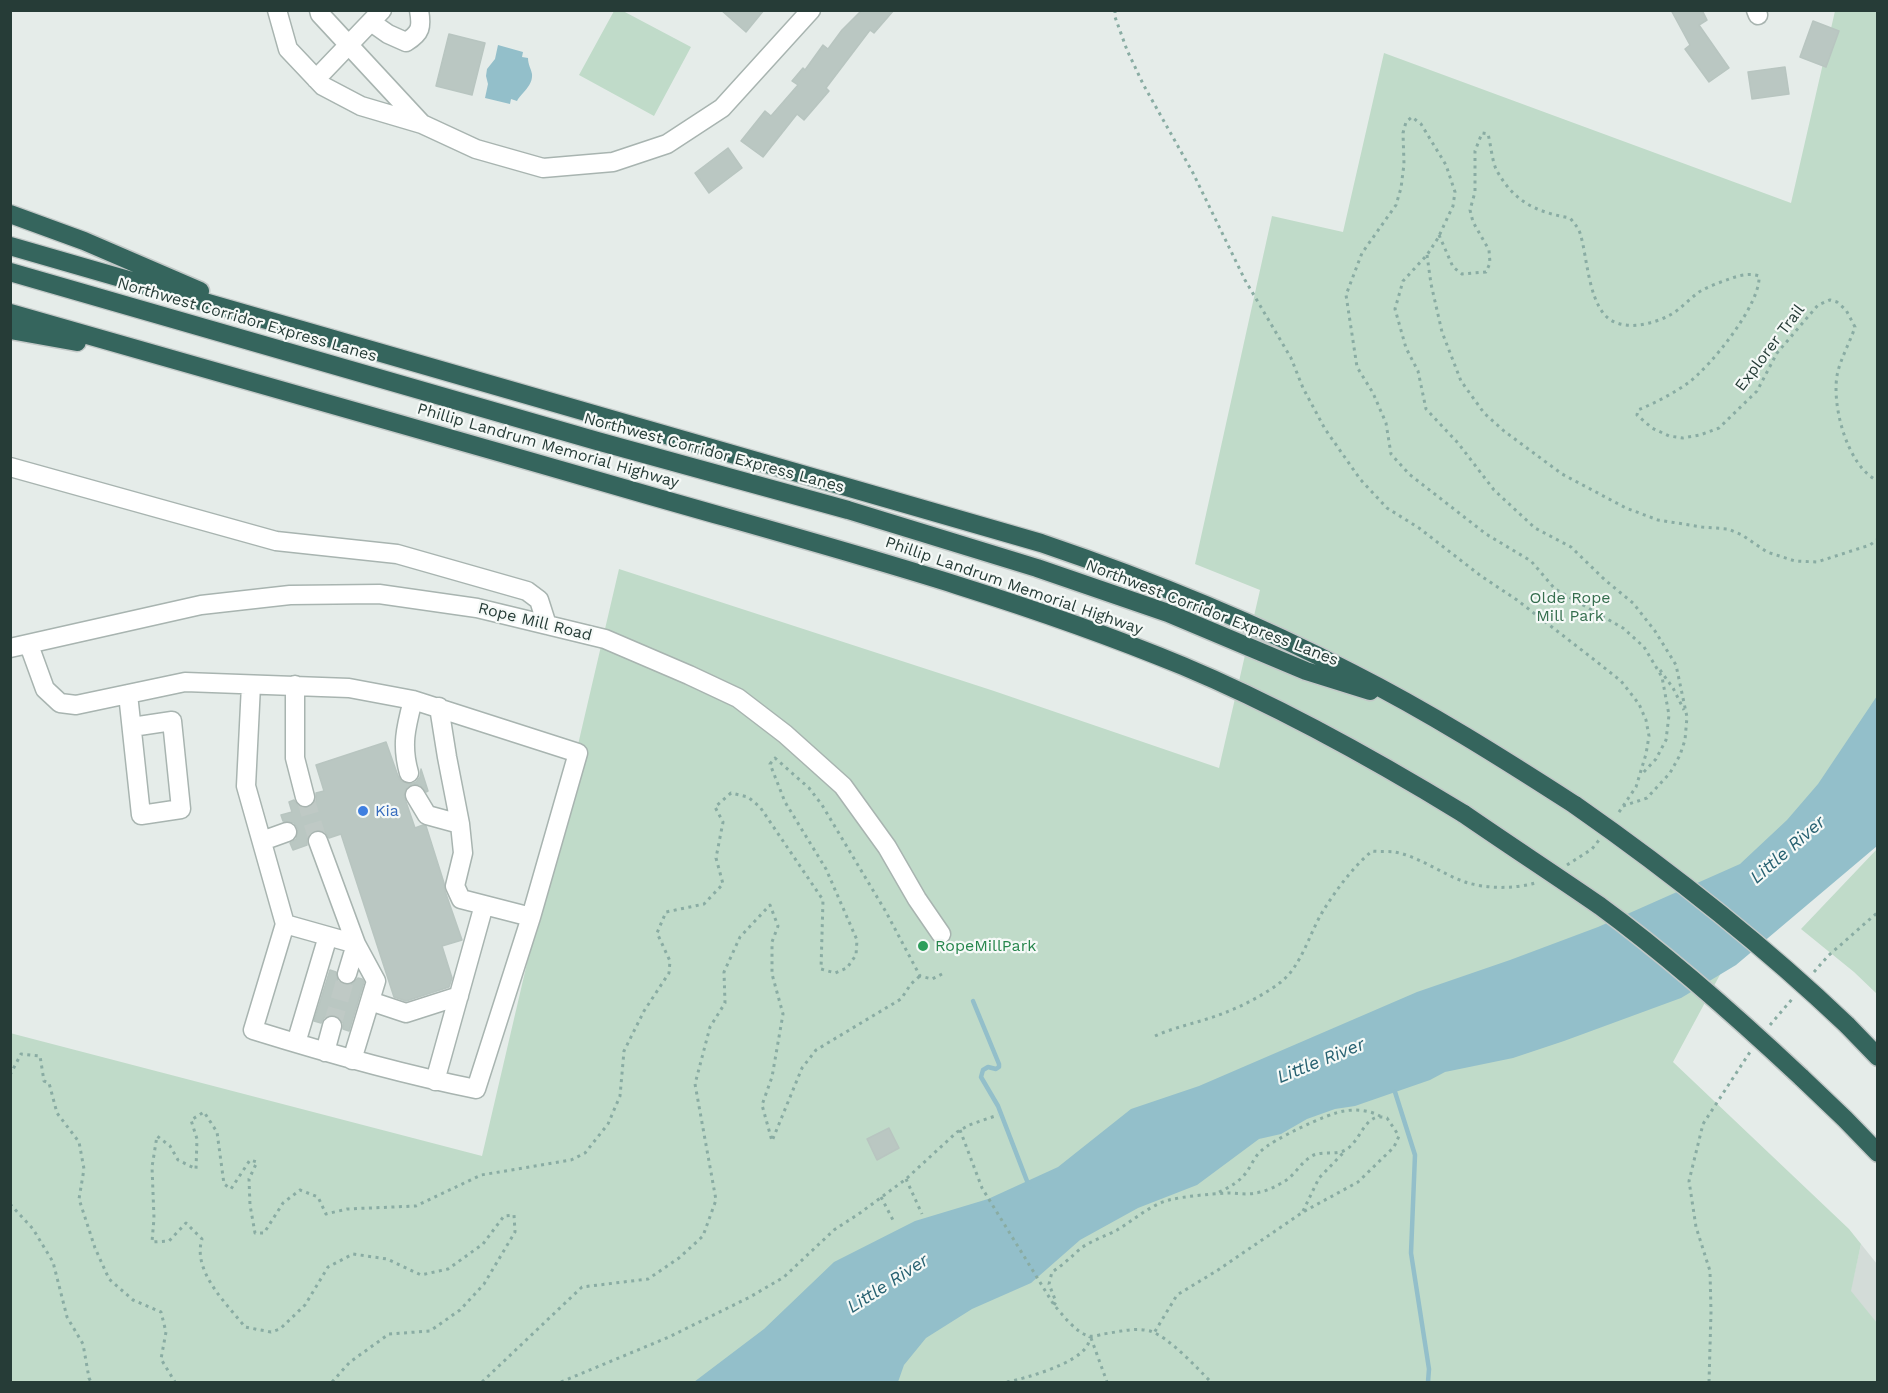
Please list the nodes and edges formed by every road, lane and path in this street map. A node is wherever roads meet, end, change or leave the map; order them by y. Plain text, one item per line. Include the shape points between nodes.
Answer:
1 (278, 10) edge
2 (319, 10) edge
3 (419, 10) edge
4 (811, 10) edge
5 (1115, 10) edge
6 (376, 16) edge
7 (348, 45) junction
8 (316, 79) junction
9 (422, 124) junction
10 (10, 214) edge
11 (1439, 235) junction
12 (10, 246) edge
13 (1426, 256) junction
14 (10, 272) edge
15 (10, 313) edge
16 (262, 319) junction
17 (10, 330) edge
18 (185, 362) junction
19 (10, 466) edge
20 (1878, 481) edge
21 (1878, 538) edge
22 (547, 625) junction
23 (29, 645) junction
24 (10, 648) edge
25 (1653, 662) junction
26 (251, 685) junction
27 (295, 685) junction
28 (128, 694) junction
29 (1398, 698) junction
30 (413, 700) junction
31 (439, 707) junction
32 (1687, 717) junction
33 (132, 727) junction
34 (409, 773) dead end
35 (1641, 776) junction
36 (415, 795) dead end
37 (304, 797) tunnel mouth
38 (1623, 806) junction
39 (1612, 822) dead end
40 (460, 824) junction
41 (287, 832) dead end
42 (1603, 836) dead end
43 (262, 841) junction
44 (318, 841) tunnel mouth
45 (1564, 867) dead end
46 (1542, 881) dead end
47 (484, 905) junction
48 (1878, 912) edge
49 (531, 917) junction
50 (285, 924) junction
51 (941, 934) dead end
52 (328, 936) junction
53 (356, 944) junction
54 (1813, 973) dead end
55 (942, 974) dead end
56 (347, 975) tunnel mouth
57 (920, 976) junction
58 (1798, 991) dead end
59 (459, 996) junction
60 (370, 1001) junction
61 (332, 1026) tunnel mouth
62 (1769, 1027) dead end
63 (1155, 1036) dead end
64 (296, 1043) junction
65 (1755, 1045) dead end
66 (325, 1052) junction
67 (1878, 1057) edge
68 (352, 1060) junction
69 (10, 1075) edge
70 (435, 1081) junction
71 (998, 1115) dead end
72 (1380, 1116) junction
73 (960, 1130) junction
74 (1405, 1133) dead end
75 (1399, 1136) junction
76 (1346, 1150) junction
77 (1878, 1153) edge
78 (906, 1179) junction
79 (1215, 1194) junction
80 (881, 1197) junction
81 (10, 1204) edge
82 (1303, 1212) junction
83 (922, 1214) dead end
84 (894, 1222) dead end
85 (1054, 1305) junction
86 (1154, 1333) junction
87 (1090, 1337) junction
88 (91, 1383) edge
89 (175, 1383) edge
90 (332, 1383) edge
91 (482, 1383) edge
92 (561, 1383) edge
93 (1007, 1383) edge
94 (1107, 1383) edge
95 (1211, 1383) edge
96 (1709, 1383) edge

1 - 8 street via 288,49
2 - 7 street
3 - 6 street via 421,24 415,37 405,42 388,34
4 - 9 street via 722,108 667,144 613,162 543,168 476,149
5 - 35 path via 1143,84 1335,446 1388,508 1621,681 1646,720 1649,736
6 - 7 street
7 - 8 street
7 - 9 street
8 - 9 street via 361,106
10 - 16 highway via 84,241
11 - 13 path
11 - 20 path, Explorer Trail via 1453,267 1462,274 1486,272 1489,250 1470,210 1475,192 1475,151 1482,134 1488,134 1496,170 1511,189 1527,205 1570,218 1577,227 1598,304 1616,323 1651,322 1670,315 1709,286 1738,276 1759,276 1755,299 1711,361 1687,384 1638,410 1636,416 1669,436 1683,438 1719,428 1757,391 1777,353 1818,305 1830,300 1837,302 1855,327 1836,386 1843,430 1857,463
11 - 25 path via 1453,206 1455,192 1441,156 1426,130 1412,117 1406,122 1404,164 1396,205 1362,253 1346,295 1357,367 1386,423 1391,454 1409,474 1486,534 1531,561 1555,589 1623,628 1644,647
12 - 16 highway
13 - 21 path via 1442,332 1461,381 1484,413 1562,474 1626,508 1658,520 1728,529 1767,552 1794,561 1817,562 1870,545
13 - 32 path via 1403,281 1395,309 1406,348 1418,371 1426,409 1494,490 1535,528 1571,548 1633,603 1676,665
14 - 29 highway, Northwest Corridor Express Lanes via 848,510 1037,568 1168,613 1306,670
15 - 18 highway, Phillip Landrum Memorial Highway
16 - 29 highway via 1041,543 1228,615
17 - 18 highway
18 - 77 highway, Phillip Landrum Memorial Highway, bridge via 860,555 1019,605 1104,634 1263,702 1464,814 1601,907 1732,1014
19 - 22 street via 276,541 397,554 527,591 539,600
22 - 23 street, Rope Mill Road via 477,608 379,594 290,595 201,605
22 - 51 street, Rope Mill Road via 605,639 689,675 738,698 785,734 843,786 887,847
23 - 24 street, Rope Mill Road
23 - 28 street via 45,689 60,703 76,705
25 - 32 path via 1673,688
25 - 35 path via 1662,677 1669,715 1666,740
26 - 27 street
26 - 28 street via 185,682
26 - 43 street via 246,786
27 - 30 street via 349,688
27 - 37 street via 295,758
28 - 33 street
29 - 67 highway, bridge via 1575,805 1658,865 1770,955
30 - 31 street
30 - 34 street via 404,734
31 - 40 street
31 - 49 street via 578,753
32 - 38 path via 1685,740 1670,773 1647,798
33 - 33 street via 141,815 181,809 172,721
35 - 38 path
36 - 40 street via 427,815
38 - 39 path
40 - 47 street via 463,853 455,886 461,899
41 - 43 street
42 - 45 path via 1592,849
43 - 50 street
44 - 53 street
46 - 63 path via 1498,887 1467,882 1408,856 1372,851 1322,912 1301,957 1282,981 1224,1014
47 - 49 street
47 - 59 street
48 - 54 path
49 - 70 street via 476,1089
50 - 52 street
50 - 64 street via 254,1030
52 - 53 street
52 - 64 street
53 - 56 street
53 - 60 street via 376,981
55 - 57 path via 932,979
57 - 90 path via 822,805 776,758 770,764 785,802 826,869 857,940 856,955 847,968 835,973 821,969 823,900 760,807 748,797 731,793 716,807 723,822 716,858 723,884 704,904 666,912 657,933 670,961 669,973 624,1051 620,1096 608,1124 585,1153 571,1160 481,1175 416,1206 347,1209 326,1214 318,1197 300,1190 282,1203 264,1233 255,1233 249,1179 257,1162 250,1160 231,1189 224,1184 217,1132 204,1112 192,1120 197,1139 196,1169 178,1160 170,1146 157,1136 152,1167 152,1242 169,1241 186,1223 202,1239 198,1251 209,1280 245,1327 271,1332 280,1329 305,1305 328,1267 354,1254 387,1259 421,1275 448,1269 483,1244 504,1216 514,1215 515,1232 484,1284 460,1310 430,1331 389,1334 350,1362
57 - 91 path via 901,999 816,1050 802,1068 772,1141 762,1105 772,1077 783,1014 772,974 772,942 778,926 770,905 740,937 724,972 725,1003 710,1027 695,1084 716,1200 703,1236 648,1279 582,1287
58 - 62 path
59 - 60 street via 406,1013
59 - 70 street
60 - 68 street
61 - 66 street
64 - 66 street
65 - 96 path via 1702,1124 1689,1181 1696,1227 1710,1270
66 - 68 street
68 - 70 street
69 - 89 path via 21,1054 40,1056 44,1081 49,1083 57,1113 79,1142 84,1169 79,1199 95,1248 109,1279 133,1300 161,1312 166,1332 161,1359
71 - 73 path
72 - 75 path via 1387,1118
72 - 76 path via 1362,1128
72 - 79 path via 1370,1111 1342,1110 1297,1129 1269,1143 1246,1173
73 - 78 path
73 - 85 path via 982,1188
74 - 75 path
75 - 82 path via 1394,1147 1358,1182
76 - 79 path via 1311,1156 1287,1180 1255,1193
76 - 82 path via 1319,1178
78 - 80 path
78 - 83 path
79 - 85 path via 1168,1200 1082,1248 1052,1272 1048,1284
80 - 84 path
80 - 92 path via 834,1230 784,1277 750,1297
81 - 88 path via 33,1229 53,1262 67,1317 83,1344
82 - 86 path via 1177,1295
85 - 87 path
86 - 87 path via 1133,1329
86 - 95 path
87 - 93 path via 1080,1353 1028,1378
87 - 94 path

